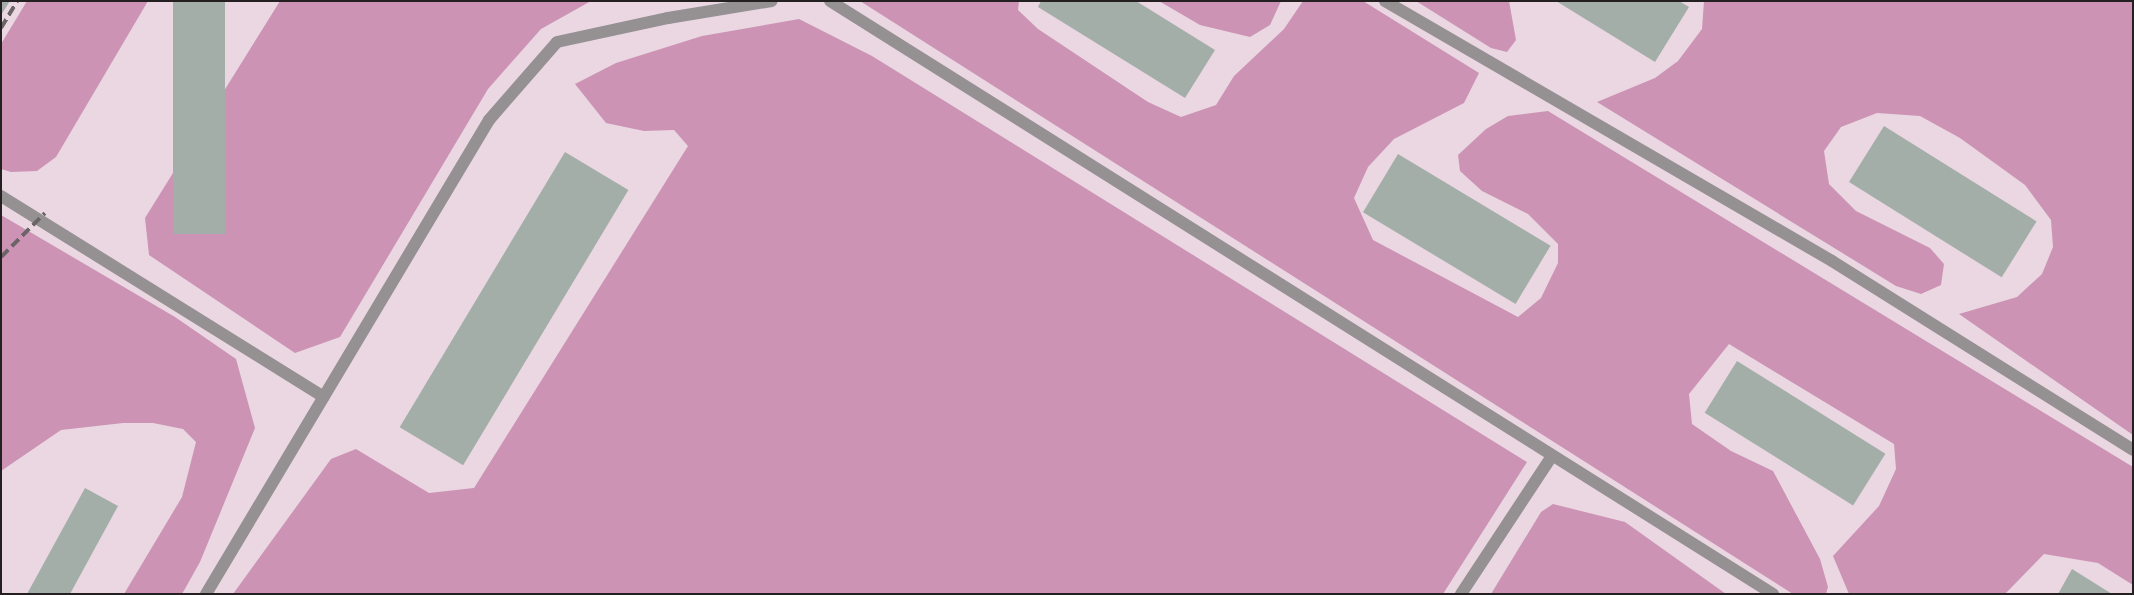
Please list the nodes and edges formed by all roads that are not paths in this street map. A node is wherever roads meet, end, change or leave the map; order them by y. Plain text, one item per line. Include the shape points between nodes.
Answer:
1 (772, 1) edge
2 (830, 1) edge
3 (1385, 1) edge
4 (1, 196) edge
5 (324, 397) junction
6 (2133, 450) edge
7 (1552, 456) junction
8 (206, 594) edge
9 (1461, 594) edge
10 (1773, 594) edge

1 - 5 lane via 668,18 557,42 489,120
2 - 7 lane
3 - 6 lane via 1832,261
4 - 5 lane
5 - 8 lane
7 - 9 lane
7 - 10 lane

